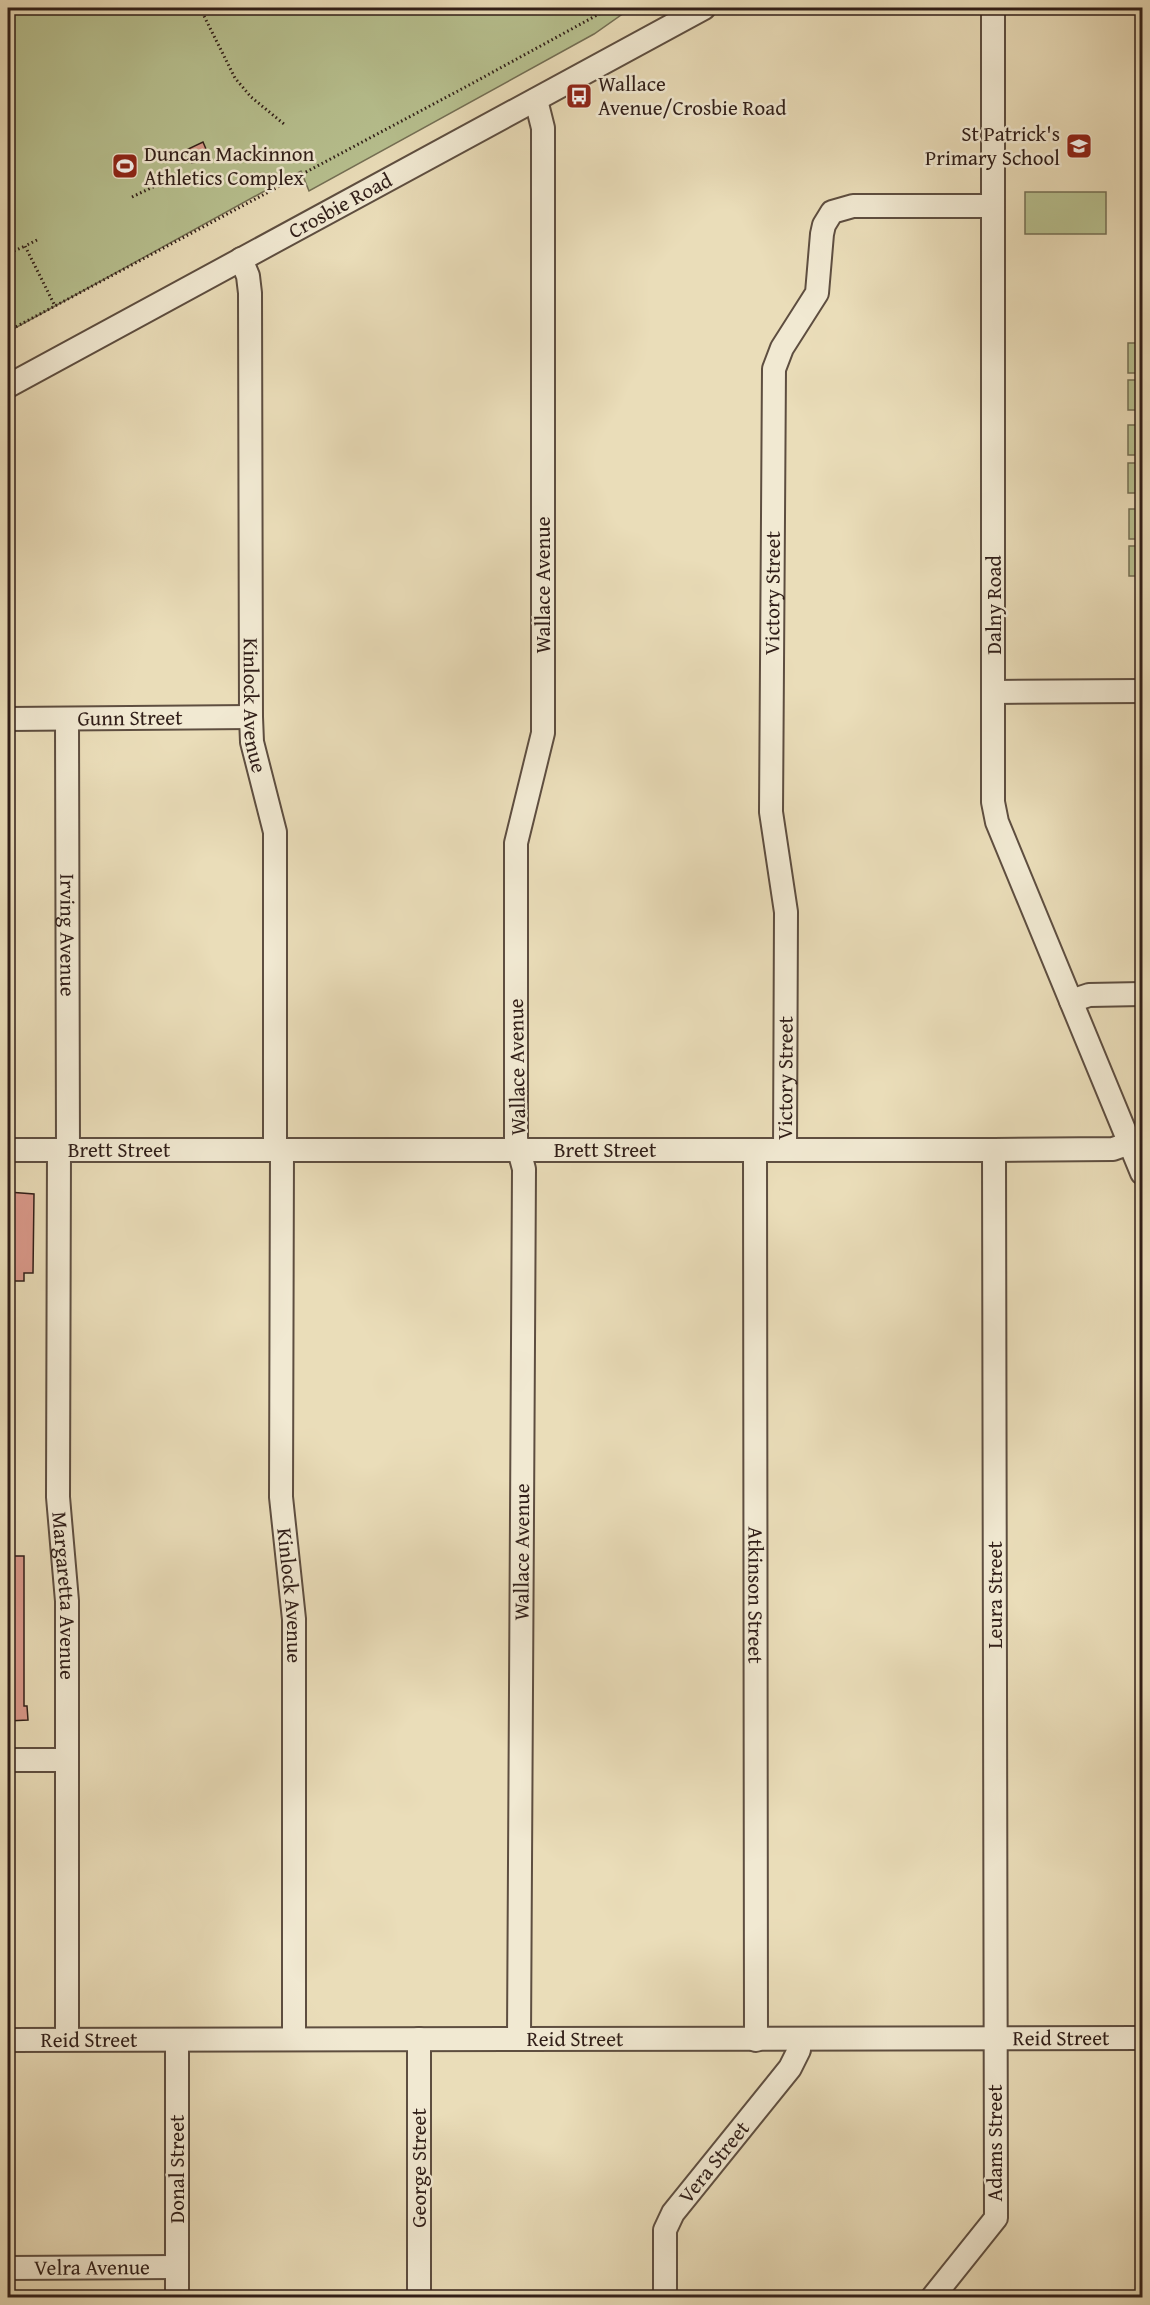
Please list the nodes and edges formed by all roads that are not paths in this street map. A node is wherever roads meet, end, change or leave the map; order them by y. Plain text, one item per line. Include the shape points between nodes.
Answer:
1 (691, 8) edge
2 (704, 8) edge
3 (993, 8) edge
4 (673, 25) junction
5 (536, 100) junction
6 (993, 206) junction
7 (241, 260) junction
8 (8, 386) edge
9 (1143, 691) edge
10 (995, 692) junction
11 (251, 717) junction
12 (8, 718) edge
13 (67, 719) junction
14 (1143, 994) edge
15 (1071, 1001) junction
16 (1130, 1143) junction
17 (8, 1150) edge
18 (63, 1150) junction
19 (278, 1150) junction
20 (784, 1150) junction
21 (994, 1150) junction
22 (755, 1151) junction
23 (520, 1152) junction
24 (1143, 1173) edge
25 (8, 1760) edge
26 (65, 1760) junction
27 (519, 2038) junction
28 (1143, 2038) edge
29 (67, 2039) junction
30 (294, 2039) junction
31 (419, 2039) junction
32 (995, 2039) junction
33 (8, 2040) edge
34 (177, 2040) junction
35 (756, 2040) junction
36 (798, 2040) junction
37 (177, 2267) junction
38 (8, 2268) edge
39 (177, 2298) edge
40 (419, 2298) edge
41 (665, 2298) edge
42 (932, 2298) edge

1 - 4 street, Crosbie Road
2 - 4 street, Crosbie Road
3 - 6 street, Dalny Road
4 - 5 street, Crosbie Road
5 - 7 street, Crosbie Road
5 - 23 street, Wallace Avenue via 543,128 543,733 516,843 516,1139
6 - 10 street, Dalny Road
6 - 20 street, Victory Street via 853,206 832,212 822,234 817,293 782,348 774,369 771,812 786,912
7 - 8 street, Crosbie Road
7 - 11 street, Kinlock Avenue via 250,293
9 - 10 street
10 - 15 street, Dalny Road via 995,813
11 - 13 street, Gunn Street
11 - 19 street, Kinlock Avenue via 252,742 275,832
12 - 13 street, Gunn Street
13 - 18 street, Irving Avenue
14 - 15 street via 1089,994
15 - 16 street, Dalny Road
16 - 21 street, Brett Street via 1113,1149
16 - 24 street, Dalny Road
17 - 18 street, Brett Street
18 - 19 street, Brett Street
18 - 26 street, Margaretta Avenue via 58,1497 66,1601
19 - 23 street, Brett Street
19 - 30 street, Kinlock Avenue via 281,1497 294,1619
20 - 21 street, Brett Street
20 - 22 street, Brett Street
21 - 32 street, Leura Street
22 - 23 street, Brett Street
22 - 35 street, Atkinson Street
23 - 27 street, Wallace Avenue via 524,1181
25 - 26 street
26 - 29 street, Margaretta Avenue
27 - 31 street, Reid Street
27 - 35 street, Reid Street
28 - 32 street, Reid Street
29 - 33 street, Reid Street
29 - 34 street, Reid Street
30 - 31 street, Reid Street
30 - 34 street, Reid Street
31 - 40 street, George Street
32 - 36 street, Reid Street
32 - 42 street, Adams Street via 996,2218
34 - 37 street, Donal Street
35 - 36 street, Reid Street
36 - 41 street, Vera Street via 799,2050 790,2068 673,2213 665,2230
37 - 38 street, Velra Avenue
37 - 39 street, Donal Street

